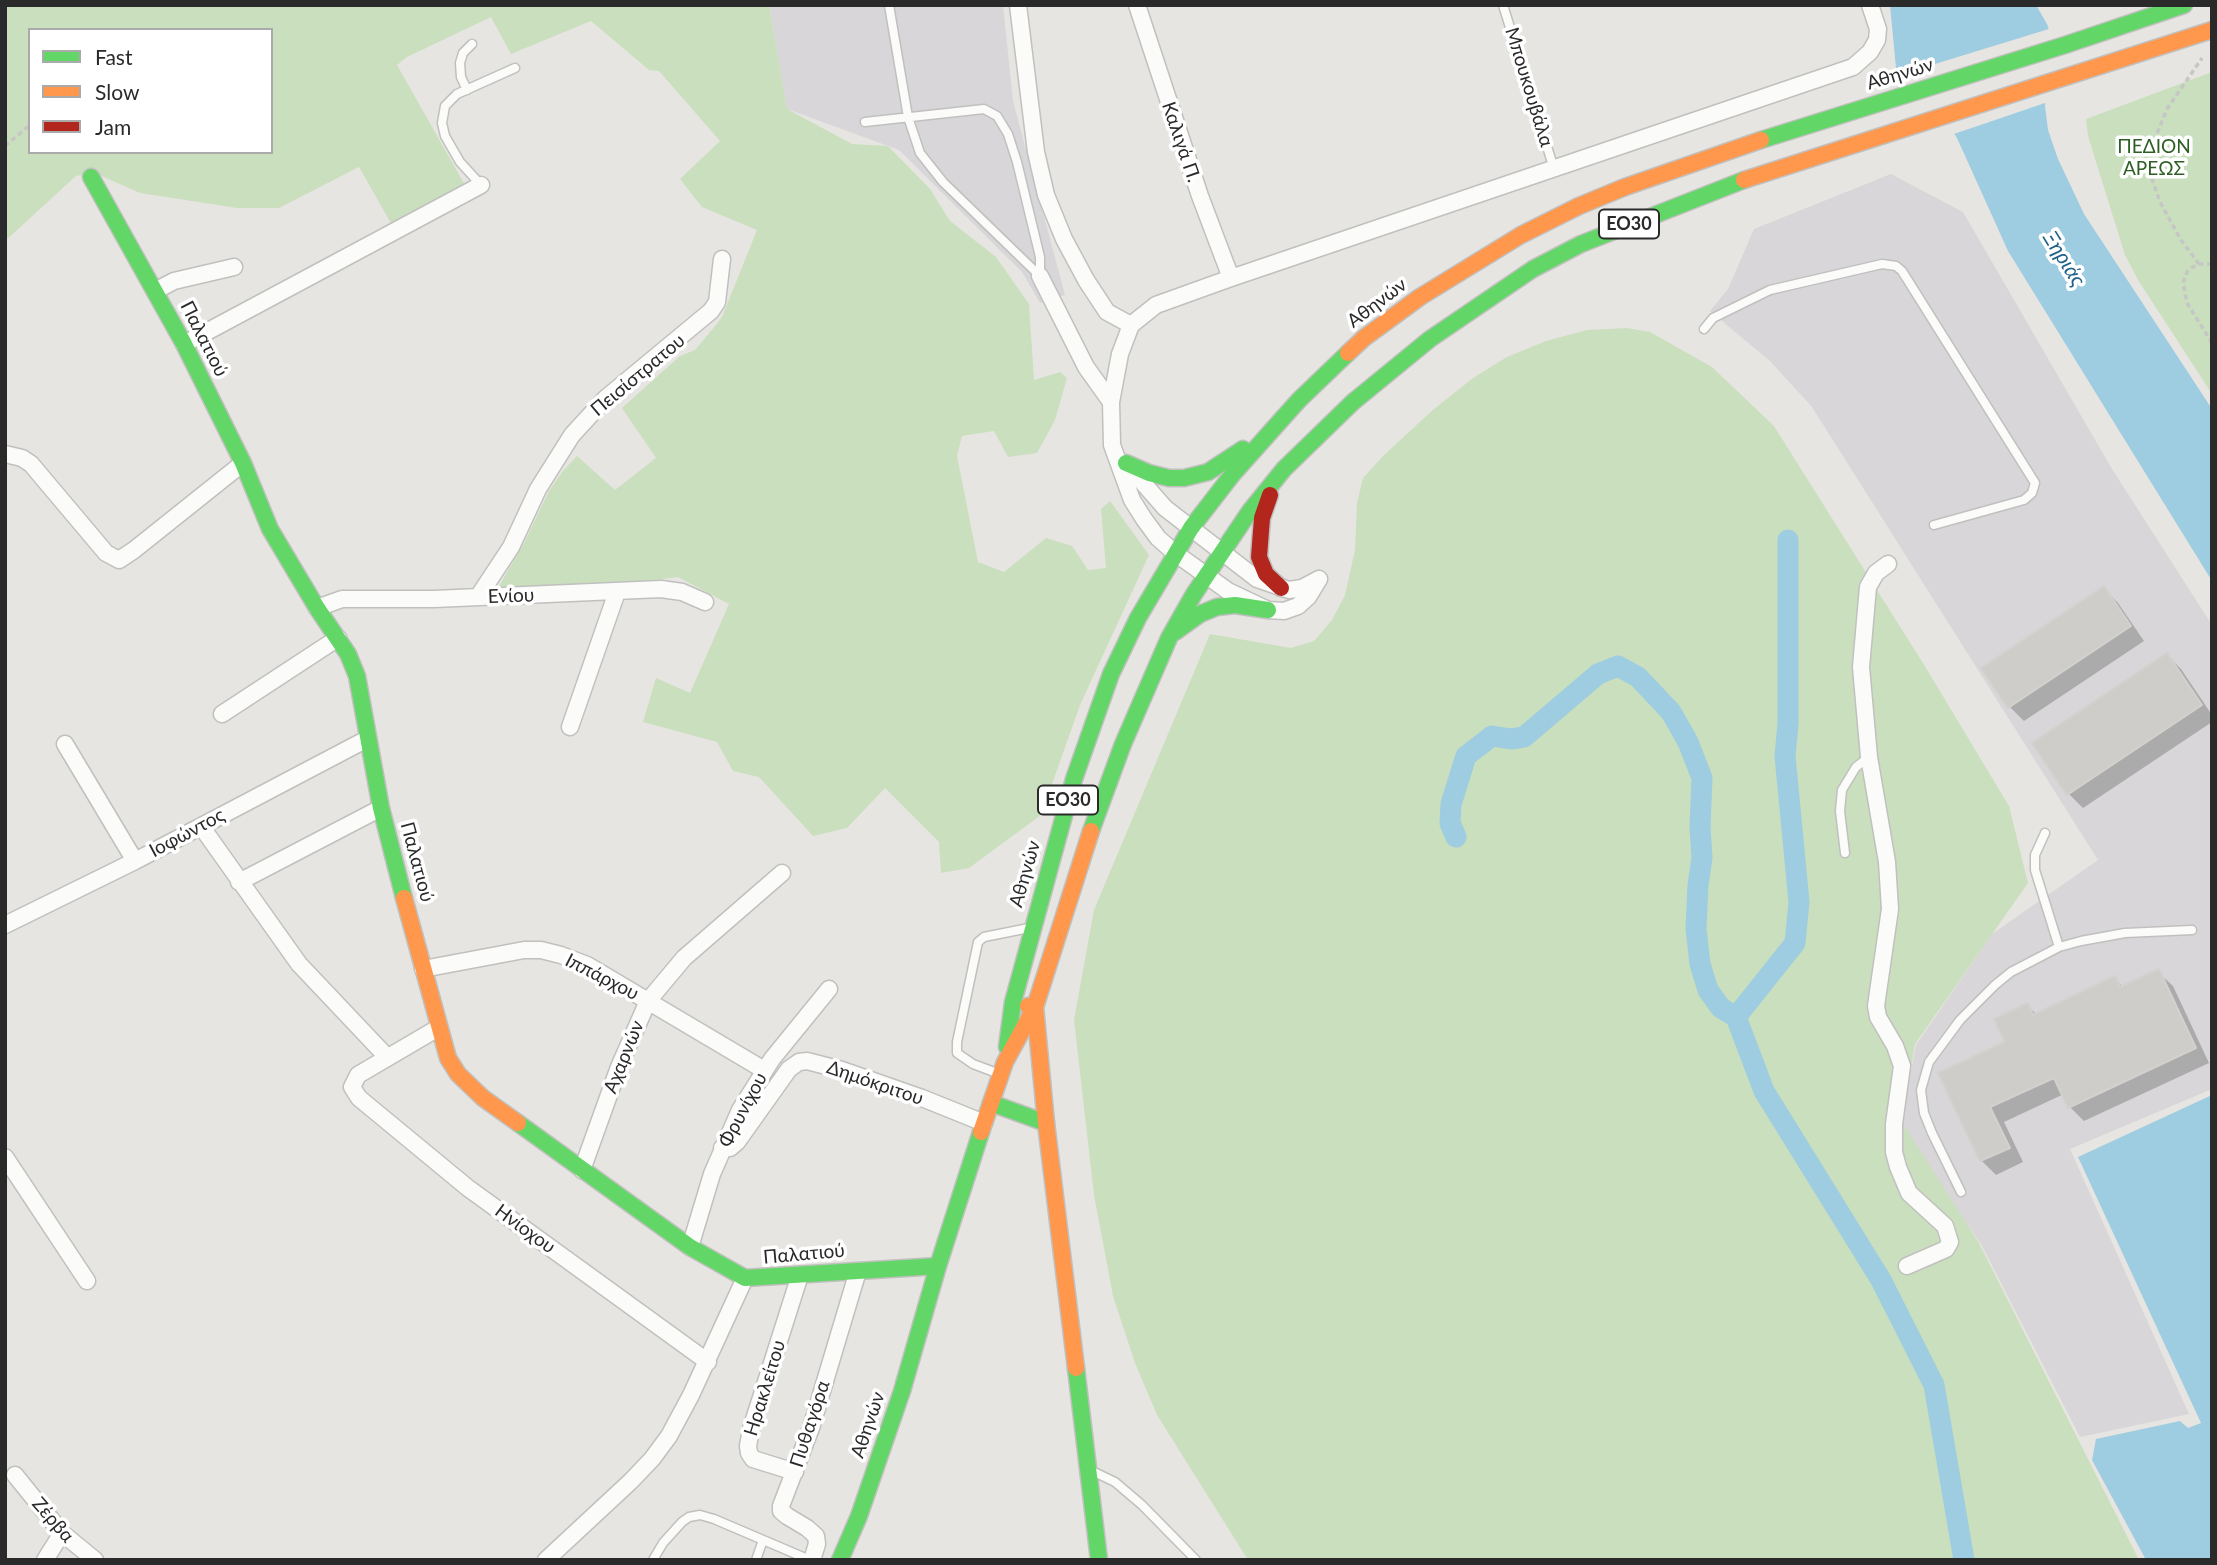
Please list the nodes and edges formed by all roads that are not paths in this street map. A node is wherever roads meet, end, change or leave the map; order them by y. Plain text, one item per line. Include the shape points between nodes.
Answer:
1 (889, 5) edge
2 (1018, 5) edge
3 (1137, 5) edge
4 (1503, 5) edge
5 (1870, 5) edge
6 (2184, 5) edge
7 (2212, 30) edge
8 (472, 44) dead end
9 (515, 68) dead end
10 (467, 90) junction
11 (908, 117) junction
12 (865, 122) dead end
13 (1554, 169) junction
14 (90, 177) dead end
15 (481, 185) joint
16 (722, 259) dead end
17 (234, 267) dead end
18 (1040, 275) junction
19 (1231, 278) junction
20 (155, 291) junction
21 (1131, 325) junction
22 (1704, 329) dead end
23 (184, 344) junction
24 (1111, 402) junction
25 (1269, 434) junction
26 (1112, 445) junction
27 (5, 454) edge
28 (243, 463) junction
29 (1126, 463) junction
30 (1284, 469) junction
31 (1934, 525) dead end
32 (1191, 528) junction
33 (1221, 552) junction
34 (1175, 553) junction
35 (1888, 564) dead end
36 (1205, 575) junction
37 (1282, 588) junction
38 (617, 592) junction
39 (478, 597) junction
40 (705, 602) dead end
41 (317, 608) junction
42 (1268, 610) junction
43 (338, 638) junction
44 (1169, 638) junction
45 (222, 714) dead end
46 (570, 727) dead end
47 (367, 739) junction
48 (65, 744) dead end
49 (1869, 757) junction
50 (381, 808) junction
51 (201, 826) junction
52 (2045, 833) dead end
53 (1845, 853) dead end
54 (135, 861) junction
55 (782, 873) dead end
56 (239, 883) junction
57 (5, 925) edge
58 (1032, 927) junction
59 (2192, 930) dead end
60 (2059, 947) junction
61 (423, 969) junction
62 (829, 989) dead end
63 (648, 1001) junction
64 (1013, 1002) junction
65 (1035, 1007) junction
66 (438, 1028) junction
67 (387, 1057) junction
68 (1003, 1068) junction
69 (764, 1070) junction
70 (991, 1103) junction
71 (984, 1123) junction
72 (1046, 1124) junction
73 (722, 1148) junction
74 (5, 1157) edge
75 (582, 1170) junction
76 (1961, 1192) dead end
77 (690, 1247) junction
78 (938, 1266) junction
79 (1906, 1266) dead end
80 (858, 1271) junction
81 (800, 1275) junction
82 (744, 1278) junction
83 (88, 1281) dead end
84 (708, 1362) junction
85 (1087, 1468) junction
86 (795, 1472) junction
87 (15, 1475) dead end
88 (62, 1533) junction
89 (764, 1540) junction
90 (45, 1560) edge
91 (95, 1560) edge
92 (546, 1560) edge
93 (653, 1560) edge
94 (755, 1560) edge
95 (811, 1560) edge
96 (840, 1560) edge
97 (1099, 1560) edge
98 (1196, 1560) edge

1 - 11 lane
2 - 21 street via 1036,152 1046,195 1086,280 1107,312
3 - 19 street, Καλιγά Π.
4 - 13 lane, Μπουκουβάλα
5 - 13 street, Αθηνών via 1877,40 1853,67
6 - 25 main road, Αθηνών / ΕΟ30 via 1704,158 1579,206 1521,235 1372,332
7 - 30 main road, Αθηνών / ΕΟ30 via 1915,122 1617,229 1533,269 1420,346
8 - 10 lane via 460,64
9 - 10 lane
10 - 15 lane via 444,106 442,123 451,148
11 - 12 lane
11 - 18 lane via 920,153 943,182
11 - 18 lane via 984,109 997,116 1017,162 1040,257
13 - 19 street, Αθηνών
14 - 20 main road, Παλατιού
15 - 23 street
16 - 39 street, Πεισίστρατου via 717,302 711,311 606,398 572,435
17 - 20 street via 174,281
18 - 24 street via 1086,367
19 - 21 street, Αθηνών via 1156,305
20 - 23 main road, Παλατιού
21 - 24 street
22 - 31 lane via 1713,318 1770,290 1882,264 1902,271 2035,483 2024,500
23 - 28 main road, Παλατιού
24 - 26 street
25 - 29 main road via 1208,472 1184,478 1149,473
25 - 32 main road, Αθηνών / ΕΟ30
26 - 29 street
26 - 34 street via 1132,500 1158,538
27 - 28 street via 31,464 110,558 119,560
28 - 41 main road, Παλατιού via 270,529
29 - 32 street via 1165,508
30 - 33 main road, Αθηνών / ΕΟ30
30 - 37 main road via 1264,510 1259,551 1262,569
32 - 33 street
32 - 34 main road, Αθηνών / ΕΟ30
33 - 36 main road, Αθηνών / ΕΟ30
33 - 37 street via 1257,579
34 - 36 street
34 - 58 main road, Αθηνών / ΕΟ30 via 1133,629 1093,720
35 - 49 street via 1872,577 1866,602 1861,667
36 - 42 street
36 - 44 main road, Αθηνών / ΕΟ30
37 - 42 street via 1294,590 1319,579 1298,606
38 - 39 street, Ενίου
38 - 40 street, Ενίου via 662,589
38 - 46 street
39 - 41 street, Ενίου via 342,599
41 - 43 main road, Παλατιού
42 - 44 main road via 1217,607
43 - 45 street
43 - 47 main road, Παλατιού via 357,676
44 - 65 main road, Αθηνών / ΕΟ30 via 1086,844
47 - 50 main road, Παλατιού
47 - 51 street, Ιοφώντος
48 - 54 street
49 - 53 lane via 1856,767 1842,790
49 - 79 street via 1890,909 1876,1006 1902,1066 1894,1152 1909,1193 1945,1226 1950,1242 1946,1249
50 - 56 street
50 - 61 main road, Παλατιού
51 - 54 street, Ιοφώντος
51 - 56 street
52 - 60 lane via 2035,855 2035,870
54 - 57 street, Ιοφώντος
55 - 63 street, Αχαρνών via 684,958
56 - 67 street via 299,964
58 - 64 main road, Αθηνών / ΕΟ30
58 - 68 lane via 984,937 978,943 957,1042 957,1053 963,1058
59 - 60 lane via 2125,933
60 - 76 lane via 1995,985 1942,1042 1926,1070 1921,1090 1924,1113
61 - 63 street, Ιππάρχου via 541,950 587,965
61 - 66 main road, Παλατιού
62 - 69 street, Φρυνίχου
63 - 69 street, Ιππάρχου
63 - 75 street, Αχαρνών
64 - 65 main road
64 - 68 main road, Αθηνών / ΕΟ30
65 - 68 main road, Αθηνών / ΕΟ30
65 - 72 main road
66 - 67 street
66 - 75 main road, Παλατιού via 448,1058 466,1082
67 - 84 street, Ηνίοχου via 358,1075 352,1087 365,1104 446,1171
68 - 70 main road, Αθηνών / ΕΟ30
69 - 73 street, Φρυνίχου
70 - 71 main road, Αθηνών / ΕΟ30
70 - 72 main road
71 - 73 street, Δημόκριτου via 807,1061 789,1069 737,1142
71 - 78 main road, Αθηνών / ΕΟ30
72 - 85 main road
73 - 77 street, Φρυνίχου
74 - 83 street
75 - 77 main road, Παλατιού
77 - 82 main road, Παλατιού
78 - 80 main road, Παλατιού
78 - 96 main road, Αθηνών / ΕΟ30 via 902,1391
80 - 81 main road, Παλατιού
80 - 86 street, Πυθαγόρα
81 - 82 main road, Παλατιού
81 - 86 street, Ηρακλείτου via 748,1446 753,1459
82 - 84 street
84 - 92 street via 679,1420 652,1460
85 - 97 main road
85 - 98 lane via 1115,1482
86 - 95 street, Πυθαγόρα via 781,1511 816,1536
87 - 88 street, Ζέρβα
88 - 90 street
88 - 91 street, Ζέρβα
89 - 93 lane via 700,1515 682,1522
89 - 94 lane
89 - 95 lane

